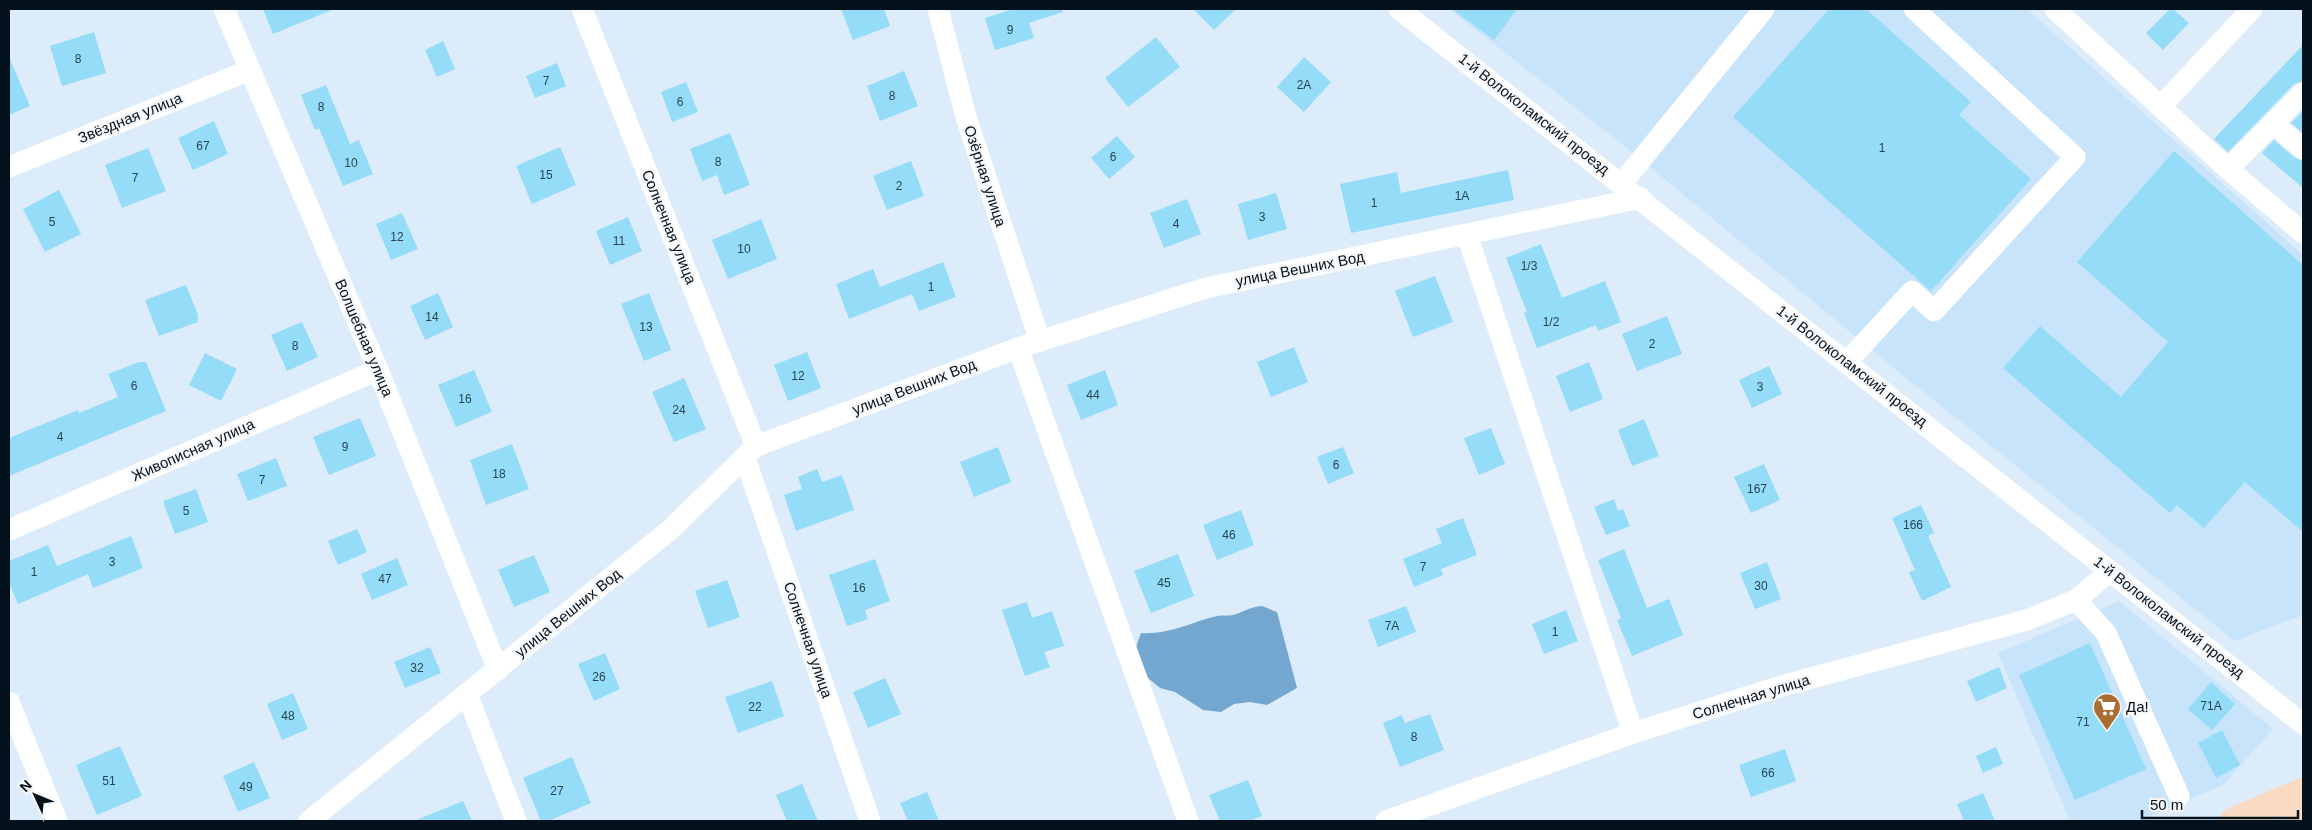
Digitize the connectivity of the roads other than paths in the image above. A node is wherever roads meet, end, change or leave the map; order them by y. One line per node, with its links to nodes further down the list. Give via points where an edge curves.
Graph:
1 (224, 9): 9 (street, Волшебная улица)
2 (582, 9): 24 (street, Солнечная улица)
3 (938, 9): 20 (street, Озёрная улица, via 966,117)
4 (1399, 9): 16 (street, 1-й Волоколамский проезд)
5 (1764, 9): 16 (street)
6 (1914, 9): 22 (street, via 2075,157 1934,311 1912,291)
7 (2055, 9): 11 (street)
8 (2252, 9): 11 (street)
9 (250, 70): 14 (street, Звёздная улица); 23 (street, Волшебная улица)
10 (2303, 93): 12 (street)
11 (2161, 106): 15 (street)
12 (2274, 124): 13 (street); 15 (street)
13 (2303, 149)
14 (9, 167)
15 (2228, 169): 18 (street)
16 (1622, 183): 17 (street, 1-й Волоколамский проезд)
17 (1641, 198): 19 (street, улица Вешних Вод); 22 (street, 1-й Волоколамский проезд)
18 (2303, 233)
19 (1467, 235): 20 (street, улица Вешних Вод, via 1206,288); 32 (street)
20 (1040, 341): 21 (street, улица Вешних Вод)
21 (1018, 348): 24 (street, улица Вешних Вод); 40 (street)
22 (1847, 362): 26 (street, 1-й Волоколамский проезд)
23 (378, 370): 25 (street, Живописная улица); 28 (street, Волшебная улица)
24 (751, 452): 28 (street, улица Вешних Вод, via 670,530); 39 (street, Солнечная улица)
25 (9, 530)
26 (2110, 571): 27 (street, Солнечная улица); 31 (street, 1-й Волоколамский проезд)
27 (2076, 600): 32 (street, Солнечная улица, via 2027,620 1785,685); 34 (street, via 2106,632)
28 (498, 670): 29 (street, улица Вешних Вод)
29 (467, 694): 37 (street, улица Вешних Вод); 38 (street)
30 (9, 702): 36 (street)
31 (2303, 724)
32 (1633, 733): 41 (street, Солнечная улица)
33 (2303, 792): 42 (main road)
34 (2179, 796)
35 (2303, 817): 43 (main road)
36 (56, 821)
37 (309, 821)
38 (516, 821)
39 (870, 821)
40 (1188, 821)
41 (1386, 821)
42 (2234, 821)
43 (2293, 821)

